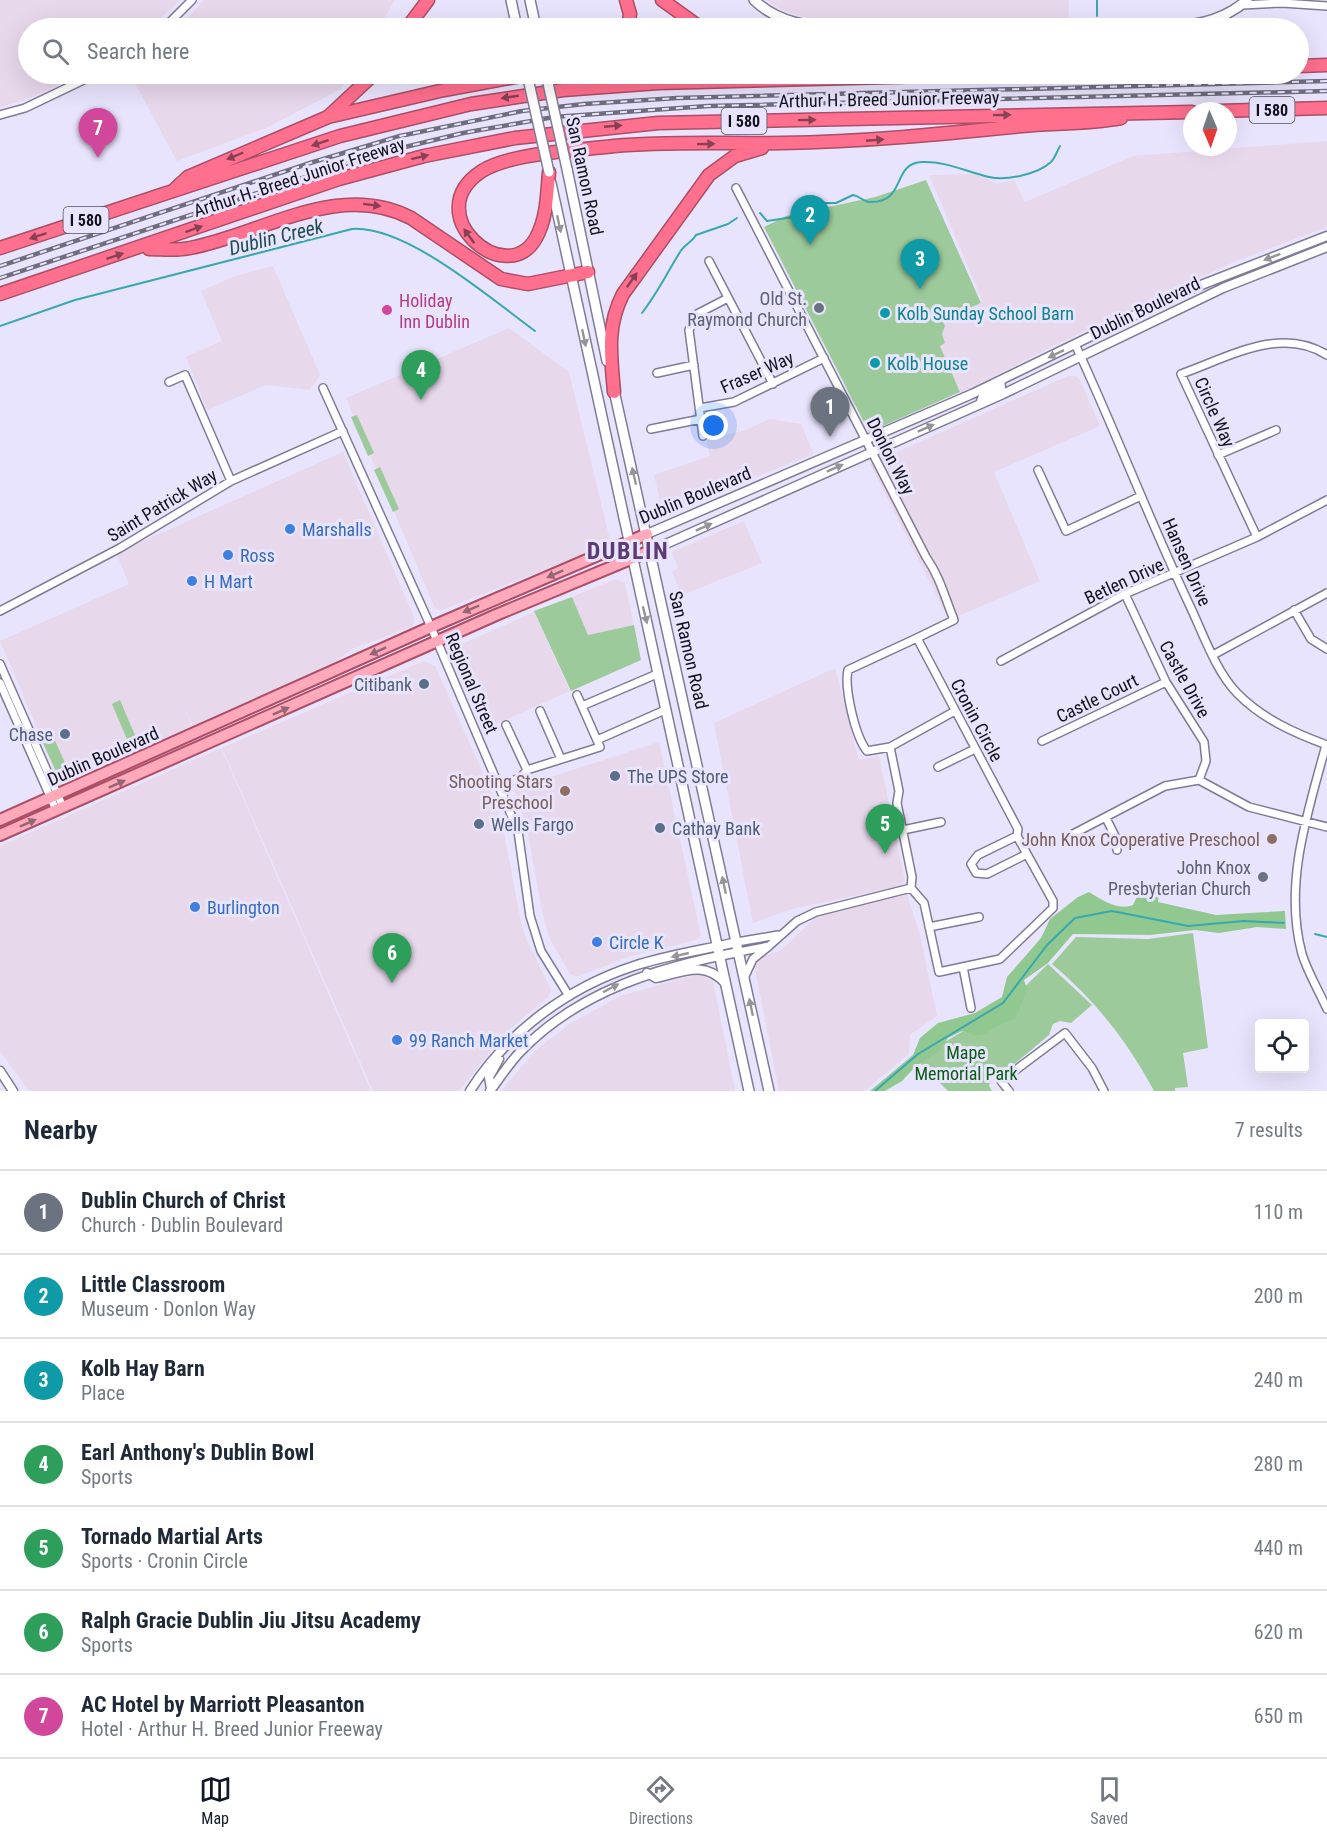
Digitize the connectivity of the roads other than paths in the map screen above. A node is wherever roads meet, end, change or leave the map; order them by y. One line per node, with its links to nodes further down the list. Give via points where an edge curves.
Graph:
1 (192, 0): 10 (street)
2 (428, 0): 11 (highway)
3 (511, 0): 12 (main road)
4 (530, 0): 13 (main road)
5 (626, 0): 14 (highway)
6 (662, 0): 15 (highway)
7 (754, 0): 16 (main road)
8 (1244, 2): 9 (street); 17 (main road)
9 (1327, 6)
10 (174, 18)
11 (414, 18)
12 (515, 18)
13 (534, 18)
14 (629, 18)
15 (687, 18)
16 (782, 18)
17 (1222, 18)
18 (1327, 65): 19 (highway)
19 (1309, 66)
20 (75, 84): 30 (street)
21 (363, 84): 31 (highway)
22 (476, 84): 31 (highway)
23 (531, 84): 33 (main road, San Ramon Road, bridge)
24 (548, 84): 41 (main road, San Ramon Road, bridge)
25 (647, 84): 35 (highway, Arthur H. Breed Junior Freeway / I 580, one-way to 35, via 516,96 384,124)
26 (1327, 108): 27 (highway, I 580)
27 (1237, 110)
28 (1183, 112): 29 (highway, Arthur H. Breed Junior Freeway / I 580)
29 (1149, 113): 32 (highway, one-way to 29, via 1094,122); 39 (highway, Arthur H. Breed Junior Freeway / I 580, one-way to 29, via 381,166 565,130 658,123)
30 (0, 115)
31 (328, 117): 35 (highway, one-way to 35, via 188,177)
32 (796, 143): 33 (highway, one-way to 32, via 543,222 527,248 515,253 491,253 471,240 461,220 461,199 471,180 491,166 618,146); 55 (highway, one-way to 32, via 610,339 613,315 627,288 694,195 709,175 735,156)
33 (549, 172): 42 (main road, San Ramon Road, one-way to 42)
34 (736, 188): 47 (street, Donlon Way)
35 (173, 191): 38 (highway, Arthur H. Breed Junior Freeway / I 580, one-way to 38)
36 (1327, 236): 45 (street, Dublin Boulevard, one-way to 45, via 1178,294)
37 (1327, 247): 48 (street, Dublin Boulevard, via 1223,288)
38 (0, 248)
39 (139, 249): 42 (highway, one-way to 42, via 188,249 317,209 367,203 411,218 501,279 528,284); 43 (highway, Arthur H. Breed Junior Freeway / I 580, one-way to 39)
40 (709, 261): 44 (street)
41 (588, 272): 42 (highway); 55 (main road, San Ramon Road)
42 (571, 276): 72 (main road, San Ramon Road, one-way to 72)
43 (0, 294)
44 (728, 298): 49 (street, via 692,320); 53 (street)
45 (1075, 344): 48 (street, Hansen Drive); 51 (street, Dublin Boulevard, one-way to 51)
46 (1327, 355): 65 (street, Circle Way, via 1304,344 1276,342 1181,374)
47 (824, 358): 53 (street, Fraser Way); 63 (street, Donlon Way)
48 (1081, 358): 56 (street, Dublin Boulevard); 68 (street, Hansen Drive)
49 (694, 365): 50 (street); 57 (street)
50 (657, 373)
51 (1000, 381): 56 (street, Dublin Boulevard, via 1001,387 983,396); 63 (street, Dublin Boulevard)
52 (169, 382): 67 (street, via 185,375)
53 (772, 384): 57 (street, Fraser Way, via 734,402)
54 (323, 388): 61 (street, Regional Street)
55 (614, 392): 70 (main road, San Ramon Road, one-way to 55)
56 (980, 404): 64 (street, Dublin Boulevard, one-way to 56)
57 (700, 408): 58 (street)
58 (701, 419): 59 (street); 62 (street)
59 (651, 429)
60 (1276, 430): 65 (street)
61 (344, 431): 67 (street, Saint Patrick Way); 80 (street, Regional Street)
62 (703, 436)
63 (866, 440): 64 (street, Donlon Way); 70 (street, Dublin Boulevard)
64 (872, 452): 73 (street, Dublin Boulevard, one-way to 64); 81 (street, Donlon Way, via 926,557 940,576 954,620)
65 (1218, 455): 71 (street, Circle Way)
66 (1038, 470): 68 (street, via 1066,531)
67 (231, 481): 79 (street, Saint Patrick Way, via 129,543)
68 (1141, 496): 75 (street, Hansen Drive)
69 (1327, 500): 71 (street, Betlen Drive)
70 (647, 534): 72 (main road, Dublin Boulevard); 73 (main road, San Ramon Road)
71 (1257, 537): 75 (street, Betlen Drive)
72 (628, 542): 74 (main road, San Ramon Road); 80 (main road, Dublin Boulevard, one-way to 80)
73 (650, 550): 74 (main road, Dublin Boulevard); 128 (main road, San Ramon Road, one-way to 73)
74 (632, 558): 82 (main road, Dublin Boulevard); 87 (main road, San Ramon Road, one-way to 87)
75 (1175, 574): 77 (street, Betlen Drive); 84 (street, Hansen Drive)
76 (1327, 593): 78 (street)
77 (1125, 594): 85 (street, Betlen Drive); 88 (street, Castle Drive)
78 (1294, 610): 83 (street, via 1311,639); 84 (street)
79 (0, 611)
80 (431, 627): 82 (street, Regional Street); 95 (main road, Dublin Boulevard, one-way to 95)
81 (917, 638): 94 (street, Cronin Circle); 103 (street, via 848,670 846,681 861,742 867,751)
82 (438, 642): 98 (main road, Dublin Boulevard, one-way to 82); 109 (street, Regional Street)
83 (1327, 649)
84 (1213, 655): 102 (street, Hansen Drive, via 1236,692 1262,715)
85 (1001, 661)
86 (0, 664): 110 (street)
87 (657, 674): 91 (street); 92 (main road, San Ramon Road)
88 (1166, 681): 100 (street, Castle Court); 108 (street, Castle Drive, via 1204,742 1206,761)
89 (0, 683): 110 (street)
90 (577, 694): 91 (street)
91 (582, 706): 99 (street)
92 (665, 710): 99 (street); 129 (main road, San Ramon Road)
93 (540, 711): 105 (street)
94 (955, 711): 103 (street); 104 (street, Cronin Circle)
95 (239, 714): 96 (main road, Dublin Boulevard); 98 (main road)
96 (219, 723): 101 (main road, via 221,730); 110 (main road, Dublin Boulevard)
97 (506, 725): 107 (street)
98 (228, 735): 101 (main road, Dublin Boulevard)
99 (597, 740): 105 (street, via 600,747)
100 (1042, 741)
101 (211, 742): 111 (main road, Dublin Boulevard, one-way to 101)
102 (1327, 745): 115 (street)
103 (890, 747): 117 (street, Cronin Circle)
104 (975, 749): 106 (street); 120 (street, Cronin Circle, via 1018,829)
105 (561, 759): 107 (street)
106 (938, 767)
107 (527, 770): 109 (street, via 520,778)
108 (1199, 780): 112 (street, via 1165,786); 115 (street, via 1249,807)
109 (499, 786): 135 (street, Regional Street, via 518,831 530,916 542,951)
110 (55, 796): 111 (street); 113 (main road, Dublin Boulevard)
111 (60, 809): 119 (main road, Dublin Boulevard, one-way to 111)
112 (1106, 818): 118 (street); 121 (street)
113 (0, 820)
114 (941, 822): 117 (street)
115 (1305, 822): 116 (street); 134 (street, via 1295,880 1296,928 1303,956)
116 (1327, 827)
117 (903, 830): 123 (street, Cronin Circle)
118 (1073, 834)
119 (0, 835)
120 (1017, 836): 122 (street, Cronin Circle); 122 (street, via 978,855 971,864 976,873 987,874)
121 (1117, 850)
122 (1027, 854): 130 (street, Cronin Circle, via 1053,908 1000,959)
123 (911, 888): 125 (street, Cronin Circle, via 924,903); 126 (street, via 816,912)
124 (979, 917): 125 (street)
125 (929, 927): 130 (street, Cronin Circle, via 939,972)
126 (778, 935): 127 (street); 128 (street)
127 (769, 946): 128 (street); 132 (street, via 753,959)
128 (738, 947): 129 (street); 132 (main road, San Ramon Road)
129 (718, 951): 131 (street); 133 (main road, San Ramon Road); 135 (street, one-way to 135, via 636,965)
130 (963, 967): 136 (street)
131 (647, 973): 133 (street, via 656,978 707,969); 140 (street, one-way to 131, via 519,1053 547,1028 614,987)
132 (744, 978): 144 (main road, San Ramon Road, one-way to 132)
133 (725, 983): 143 (main road, San Ramon Road)
134 (1324, 993): 137 (street)
135 (569, 996): 138 (street)
136 (971, 1008)
137 (1327, 1009)
138 (502, 1050): 140 (street, via 489,1077); 142 (street)
139 (0, 1071): 141 (street)
140 (491, 1090)
141 (14, 1091)
142 (470, 1091)
143 (749, 1091)
144 (769, 1091)
145 (1009, 1091): 146 (street, via 1001,1081 1065,1033)
146 (1104, 1091)

